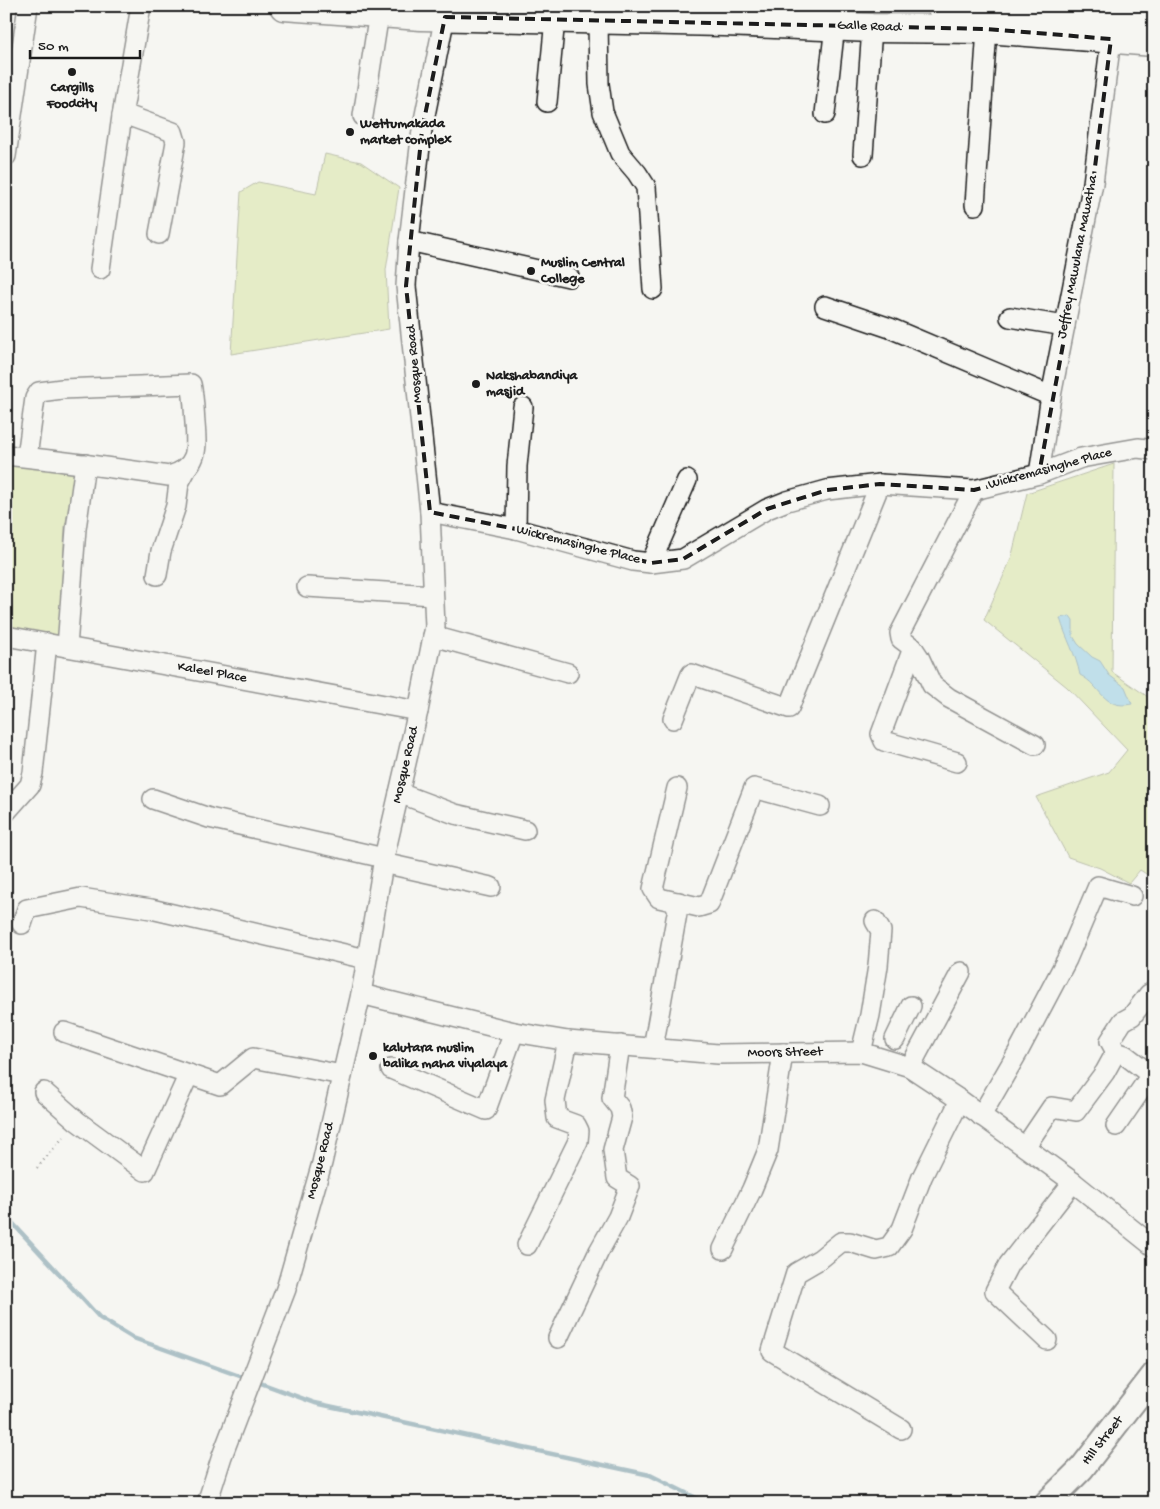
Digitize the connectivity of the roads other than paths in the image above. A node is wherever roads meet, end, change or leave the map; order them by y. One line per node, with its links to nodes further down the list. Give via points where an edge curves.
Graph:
1 (28, 6): 21 (street)
2 (141, 6): 18 (street)
3 (284, 6): 6 (highway, Galle Road)
4 (941, 6): 10 (highway, Galle Road)
5 (433, 11): 6 (highway, Galle Road); 9 (highway, Galle Road); 24 (street, Mosque Road)
6 (379, 13): 19 (street)
7 (724, 14): 11 (highway, Galle Road); 12 (highway, Galle Road)
8 (1154, 17): 10 (highway, Galle Road)
9 (555, 19): 11 (highway, Galle Road); 16 (street)
10 (988, 19): 13 (highway, Galle Road); 14 (highway, Galle Road); 22 (street)
11 (598, 20): 27 (street, via 603,112 620,153 646,187)
12 (836, 25): 13 (highway, Galle Road); 17 (street)
13 (872, 28): 20 (street)
14 (1111, 39): 15 (highway, Galle Road); 30 (street, Jeffrey Mawulana Mawatha, via 1093,183)
15 (1154, 42)
16 (547, 102)
17 (825, 114)
18 (122, 116): 23 (street, via 173,132 176,142); 25 (street)
19 (363, 116)
20 (863, 155)
21 (6, 156)
22 (975, 205)
23 (158, 234)
24 (409, 241): 26 (street); 42 (street, Mosque Road, via 406,286)
25 (100, 269)
26 (569, 277)
27 (653, 289)
28 (825, 306): 31 (street, via 890,328)
29 (1010, 317): 30 (street)
30 (1065, 326): 31 (street, Jeffrey Mawulana Mawatha)
31 (1051, 396): 38 (street, Jeffrey Mawulana Mawatha)
32 (523, 407): 43 (street, via 517,466)
33 (1154, 450): 38 (street, Wickremasinghe Place, via 1138,448 1081,458)
34 (6, 455): 35 (street)
35 (27, 457): 36 (street); 37 (street, via 34,398 39,392 183,383 190,384 193,394 197,446)
36 (85, 464): 37 (street, via 170,476); 51 (street, via 76,529)
37 (187, 468): 45 (street, via 180,483)
38 (1039, 474): 41 (street, Wickremasinghe Place)
39 (687, 480): 44 (street)
40 (880, 484): 41 (street, Wickremasinghe Place); 44 (street, Wickremasinghe Place, via 827,490 787,501 683,559); 55 (street, via 789,708 691,674)
41 (974, 490): 52 (street, via 900,633 901,639)
42 (430, 512): 43 (street, Wickremasinghe Place); 47 (street, Mosque Road)
43 (516, 529): 44 (street, Wickremasinghe Place)
44 (651, 563)
45 (157, 575)
46 (307, 587): 47 (street)
47 (433, 595): 49 (street, Mosque Road)
48 (6, 636): 50 (street, Kaleel Place)
49 (433, 636): 53 (street); 54 (street, Mosque Road)
50 (47, 643): 51 (street, Kaleel Place); 62 (street, via 33,773 30,785)
51 (67, 647): 54 (street, Kaleel Place)
52 (913, 648): 56 (street, via 932,686); 57 (street, via 881,734 884,741)
53 (568, 673)
54 (418, 711): 59 (street, Mosque Road)
55 (673, 719)
56 (1035, 745)
57 (957, 762)
58 (677, 788): 67 (street, via 653,889 659,898)
59 (399, 793): 63 (street, via 456,814); 64 (street, Mosque Road)
60 (153, 799): 64 (street, via 209,818)
61 (820, 806): 67 (street, via 754,788 709,904 699,907)
62 (6, 812)
63 (525, 830)
64 (383, 860): 65 (street); 70 (street, Mosque Road)
65 (491, 887)
66 (1132, 896): 91 (street, via 1098,886 1067,959)
67 (679, 902): 80 (street)
68 (875, 921): 81 (street, via 881,931 878,966)
69 (22, 924): 70 (street, via 27,909 81,898 151,909)
70 (366, 960): 73 (street, Mosque Road)
71 (961, 972): 84 (street)
72 (1154, 992): 82 (street, via 1148,994 1132,1016 1122,1020 1110,1041)
73 (360, 994): 76 (street, Moors Street); 88 (street, Mosque Road)
74 (911, 1006): 77 (street)
75 (64, 1032): 87 (street)
76 (514, 1032): 78 (street, Moors Street); 85 (street, via 486,1110)
77 (895, 1039)
78 (568, 1041): 79 (street, Moors Street); 95 (street, via 556,1109 557,1118 576,1125 578,1141)
79 (620, 1045): 80 (street, Moors Street); 98 (street, via 612,1098 620,1108 622,1118 612,1150 617,1178 630,1186)
80 (653, 1048): 83 (street, Moors Street, via 718,1054)
81 (861, 1052): 83 (street, Moors Street); 84 (street, Moors Street)
82 (1116, 1052): 86 (street); 93 (street, via 1076,1111 1052,1107)
83 (782, 1053): 97 (street, via 768,1150)
84 (910, 1067): 90 (street, Moors Street)
85 (391, 1069)
86 (1152, 1073): 92 (street)
87 (189, 1074): 88 (street, via 220,1085 253,1058); 89 (street, via 145,1171 77,1122)
88 (342, 1075): 102 (street, Mosque Road, via 322,1163 286,1290)
89 (44, 1092)
90 (960, 1100): 91 (street, Moors Street); 101 (street, via 922,1177 902,1229 889,1246 876,1250 841,1242 796,1273 772,1351)
91 (981, 1116): 93 (street, Moors Street)
92 (1116, 1126)
93 (1025, 1147): 94 (street, Moors Street)
94 (1073, 1182): 96 (street, Moors Street); 99 (street, via 1009,1264 995,1291)
95 (527, 1245)
96 (1154, 1247)
97 (723, 1249)
98 (558, 1338)
99 (1047, 1340)
100 (1150, 1387): 103 (main road, Hill Street, via 1082,1468)
101 (901, 1429)
102 (207, 1503)
103 (1047, 1503)

